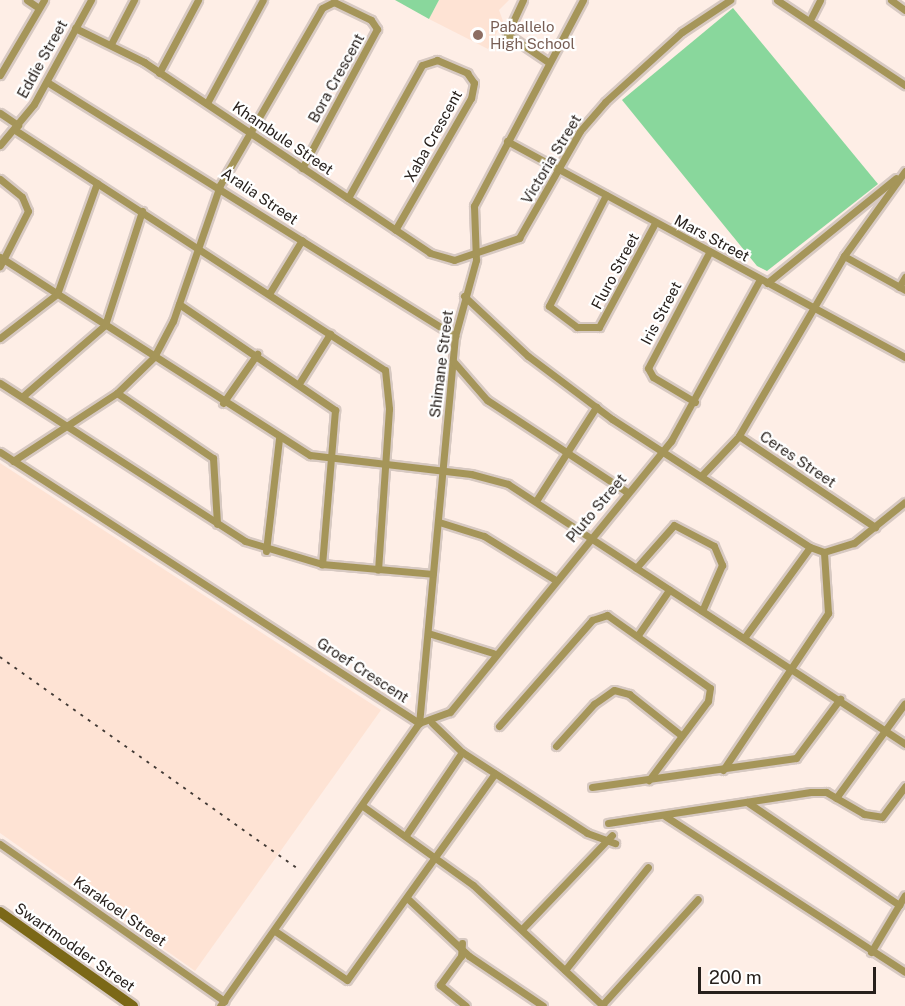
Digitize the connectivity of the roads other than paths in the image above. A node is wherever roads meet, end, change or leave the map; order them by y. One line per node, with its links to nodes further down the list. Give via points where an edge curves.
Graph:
1 (27, 0): 13 (street)
2 (44, 0): 13 (street)
3 (91, 0): 16 (street, Eddie Street)
4 (134, 0): 17 (street)
5 (198, 0): 19 (street)
6 (263, 0): 23 (street)
7 (523, 0): 18 (street, via 508,37)
8 (583, 0): 18 (street, Shimane Street)
9 (729, 0): 30 (street, Victoria Street, via 682,32 604,102)
10 (777, 0): 15 (street)
11 (820, 0): 15 (street)
12 (891, 0): 14 (street)
13 (39, 8): 20 (street)
14 (905, 10)
15 (811, 18): 22 (street)
16 (75, 28): 17 (street, Khambule Street); 21 (street, Eddie Street)
17 (111, 44): 19 (street, Khambule Street)
18 (548, 62): 27 (street, Shimane Street)
19 (159, 73): 23 (street, Khambule Street)
20 (0, 75)
21 (47, 81): 25 (street, Eddie Street); 34 (street, Aralia Street)
22 (905, 85)
23 (207, 104): 26 (street, Khambule Street)
24 (0, 113): 25 (street)
25 (17, 127): 28 (street, Eddie Street); 33 (street)
26 (252, 134): 29 (street, Khambule Street); 29 (street, Bora Crescent, via 326,3 334,2 371,20 376,32); 34 (street)
27 (507, 141): 30 (street, Mars Street); 43 (street, Shimane Street, via 475,201)
28 (0, 145)
29 (302, 168): 36 (street, Khambule Street)
30 (557, 169): 35 (street, Mars Street); 43 (street, Victoria Street, via 519,238)
31 (903, 173): 44 (street, Ceres Street); 49 (street, via 876,190)
32 (0, 179): 46 (street, via 22,197 28,211)
33 (97, 183): 37 (street); 51 (street)
34 (220, 185): 40 (street, Aralia Street); 41 (street)
35 (606, 195): 38 (street, Mars Street); 38 (street, Fluro Street, via 549,306 577,327 599,327)
36 (348, 198): 39 (street, Khambule Street); 39 (street, Xaba Crescent, via 422,65 437,60 467,73 474,83 471,98)
37 (142, 211): 41 (street); 56 (street)
38 (655, 223): 42 (street, Mars Street)
39 (395, 230): 45 (street, Khambule Street, via 436,257)
40 (302, 240): 52 (street); 58 (street, Aralia Street)
41 (198, 247): 52 (street); 54 (street)
42 (710, 251): 49 (street, Mars Street); 68 (street, Iris Street, via 648,368 653,377)
43 (477, 255): 45 (street, Khambule Street); 47 (street, Shimane Street)
44 (844, 256): 50 (street); 55 (street, Ceres Street)
45 (461, 259): 47 (street)
46 (2, 262): 51 (street)
47 (471, 275): 53 (street, Shimane Street)
48 (905, 277): 50 (street)
49 (764, 281): 55 (street, Mars Street); 68 (street, Pluto Street)
50 (902, 289)
51 (57, 294): 56 (street); 59 (street)
52 (268, 294): 57 (street)
53 (464, 296): 58 (street, Shimane Street); 70 (street, via 528,356)
54 (179, 304): 60 (street); 61 (street)
55 (810, 307): 62 (street, Mars Street); 72 (street, Ceres Street, via 768,393)
56 (105, 325): 61 (street); 67 (street)
57 (330, 333): 65 (street); 79 (street, via 388,374)
58 (455, 336): 63 (street, Shimane Street)
59 (0, 338)
60 (257, 354): 65 (street); 69 (street)
61 (154, 357): 66 (street); 69 (street)
62 (905, 357)
63 (453, 361): 76 (street, via 487,400); 80 (street, Shimane Street)
64 (0, 382): 67 (street)
65 (300, 382): 78 (street, via 335,411)
66 (117, 393): 71 (street); 86 (street, via 213,458)
67 (23, 396): 71 (street)
68 (695, 402): 74 (street, Pluto Street)
69 (223, 403): 73 (street)
70 (596, 406): 74 (street); 76 (street)
71 (68, 427): 77 (street); 86 (street)
72 (740, 436): 81 (street); 87 (street, Ceres Street)
73 (279, 439): 78 (street); 90 (street)
74 (663, 451): 81 (street); 82 (street, Pluto Street)
75 (0, 452): 77 (street, Groef Crescent)
76 (570, 453): 82 (street); 83 (street)
77 (13, 461): 106 (street, Groef Crescent)
78 (331, 461): 79 (street); 92 (street)
79 (385, 465): 80 (street); 94 (street)
80 (443, 471): 83 (street, via 498,479); 85 (street, Shimane Street)
81 (702, 475): 89 (street)
82 (627, 492): 88 (street, Pluto Street)
83 (536, 501): 88 (street)
84 (905, 502): 87 (street)
85 (438, 522): 95 (street, Shimane Street); 96 (street, via 484,536)
86 (217, 524): 90 (street)
87 (875, 527): 91 (street, via 854,543)
88 (588, 536): 93 (street); 96 (street, Pluto Street)
89 (810, 547): 91 (street); 101 (street)
90 (266, 551): 92 (street)
91 (824, 552): 103 (street, via 830,608)
92 (322, 564): 94 (street)
93 (636, 568): 97 (street); 98 (street, via 674,525 714,546 723,565)
94 (378, 570): 95 (street)
95 (433, 574): 99 (street, Shimane Street)
96 (554, 579): 102 (street, Pluto Street)
97 (669, 590): 98 (street); 100 (street)
98 (702, 611): 101 (street)
99 (428, 633): 102 (street); 106 (street, Shimane Street)
100 (638, 635): 108 (street, via 607,615 596,616); 110 (street, via 710,688 708,701)
101 (744, 638): 103 (street)
102 (493, 653): 107 (street, Pluto Street, via 450,712)
103 (794, 671): 104 (street); 114 (street)
104 (840, 699): 109 (street); 114 (street, via 796,758)
105 (905, 703): 109 (street)
106 (419, 723): 107 (street); 121 (street)
107 (432, 723): 113 (street)
108 (499, 726)
109 (888, 730): 111 (street); 119 (street)
110 (681, 735): 112 (street, via 629,694 615,690 594,704); 116 (street)
111 (905, 744)
112 (556, 747)
113 (462, 752): 115 (street); 124 (street)
114 (723, 770): 116 (street)
115 (495, 773): 125 (street, via 587,833); 127 (street)
116 (649, 780): 118 (street)
117 (905, 786): 119 (street, via 882,817 864,814)
118 (592, 787)
119 (836, 798): 120 (street, via 811,792)
120 (747, 802): 122 (street); 133 (street)
121 (364, 807): 124 (street); 136 (street)
122 (665, 816): 123 (street); 138 (street)
123 (610, 829): 129 (street, via 667,814); 135 (street)
124 (406, 835): 127 (street)
125 (615, 843)
126 (0, 844): 141 (street, Karakoel Street)
127 (437, 857): 131 (street); 135 (street)
128 (648, 867): 139 (street)
129 (753, 878)
130 (905, 894): 133 (street)
131 (407, 898): 136 (street, via 347,980); 137 (street)
132 (698, 899): 145 (street)
133 (899, 905): 138 (street)
134 (0, 912): 142 (main road, Swartmodder Street)
135 (522, 929): 139 (street)
136 (275, 932): 141 (street)
137 (462, 944): 143 (street, via 461,956 440,985); 144 (street, via 469,956)
138 (871, 952): 140 (street)
139 (565, 970): 145 (street)
140 (905, 972)
141 (222, 1004)
142 (133, 1006)
143 (466, 1006)
144 (543, 1006)
145 (602, 1006)

